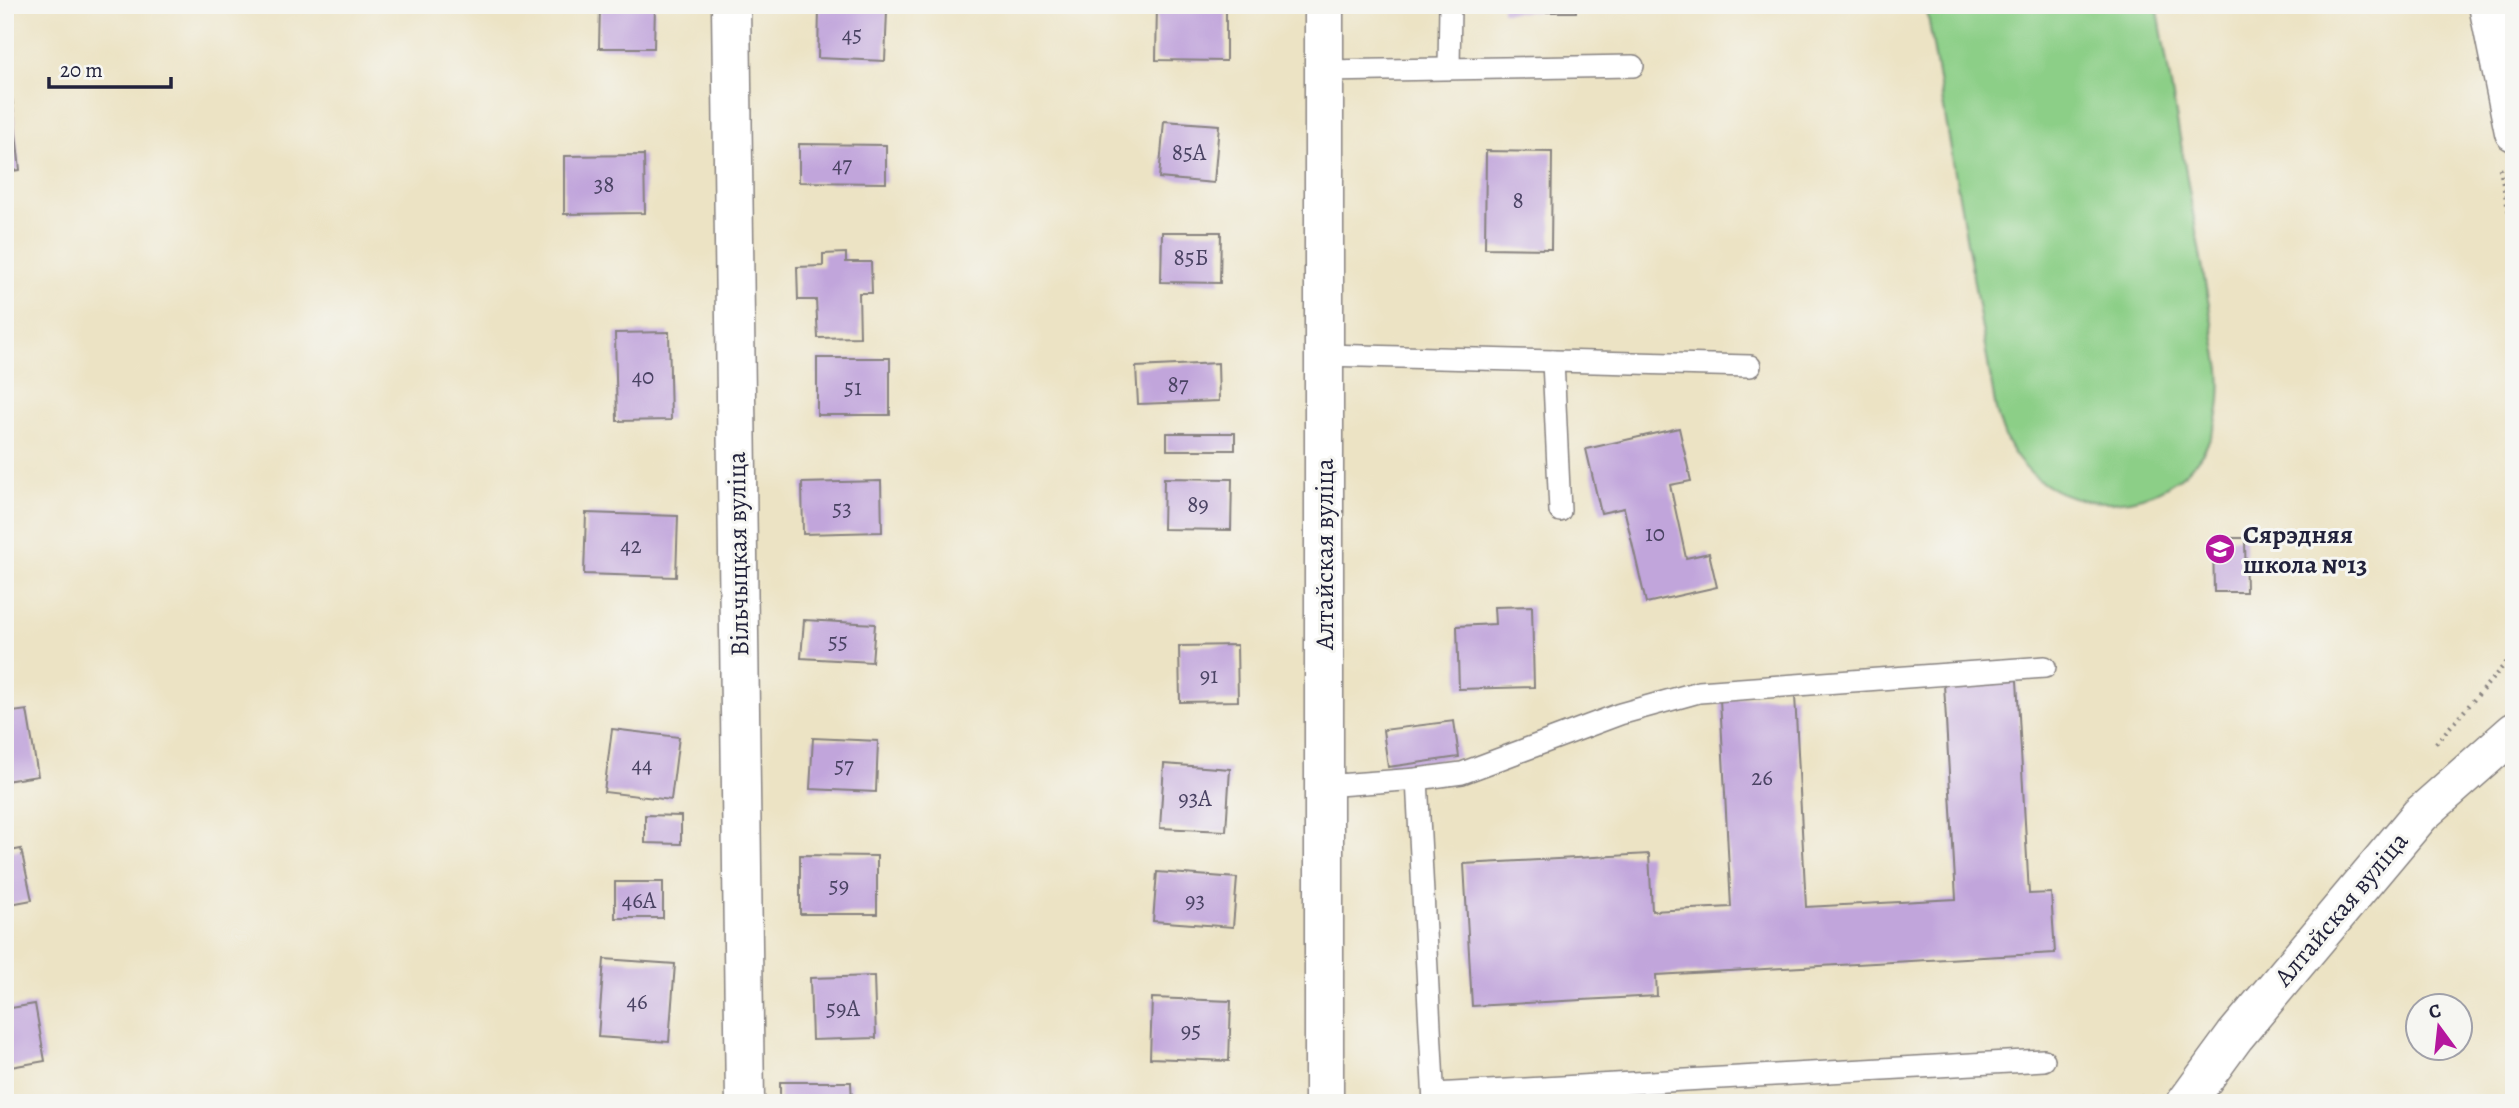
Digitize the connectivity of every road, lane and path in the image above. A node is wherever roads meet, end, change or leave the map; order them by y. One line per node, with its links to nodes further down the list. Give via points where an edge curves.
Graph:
1 (731, 5): 19 (main road, Вільчыцкая вуліца)
2 (1324, 5): 7 (main road, Алтайская вуліца)
3 (1450, 5): 6 (lane)
4 (2488, 5): 8 (main road)
5 (1633, 66): 6 (lane)
6 (1450, 68): 7 (lane)
7 (1324, 71): 9 (main road, Алтайская вуліца)
8 (2514, 132)
9 (1324, 355): 10 (lane); 16 (main road, Алтайская вуліца)
10 (1553, 361): 11 (lane); 12 (lane)
11 (1750, 366)
12 (1560, 511)
13 (2045, 667): 15 (lane, via 1699,692 1620,714 1462,773)
14 (2514, 732): 21 (main road, Алтайская вуліца, via 2420,815 2235,1036)
15 (1417, 779): 16 (lane); 18 (lane)
16 (1324, 786): 20 (main road, Алтайская вуліца)
17 (2044, 1060): 18 (lane)
18 (1434, 1098)
19 (745, 1103)
20 (1324, 1103)
21 (2186, 1103)

